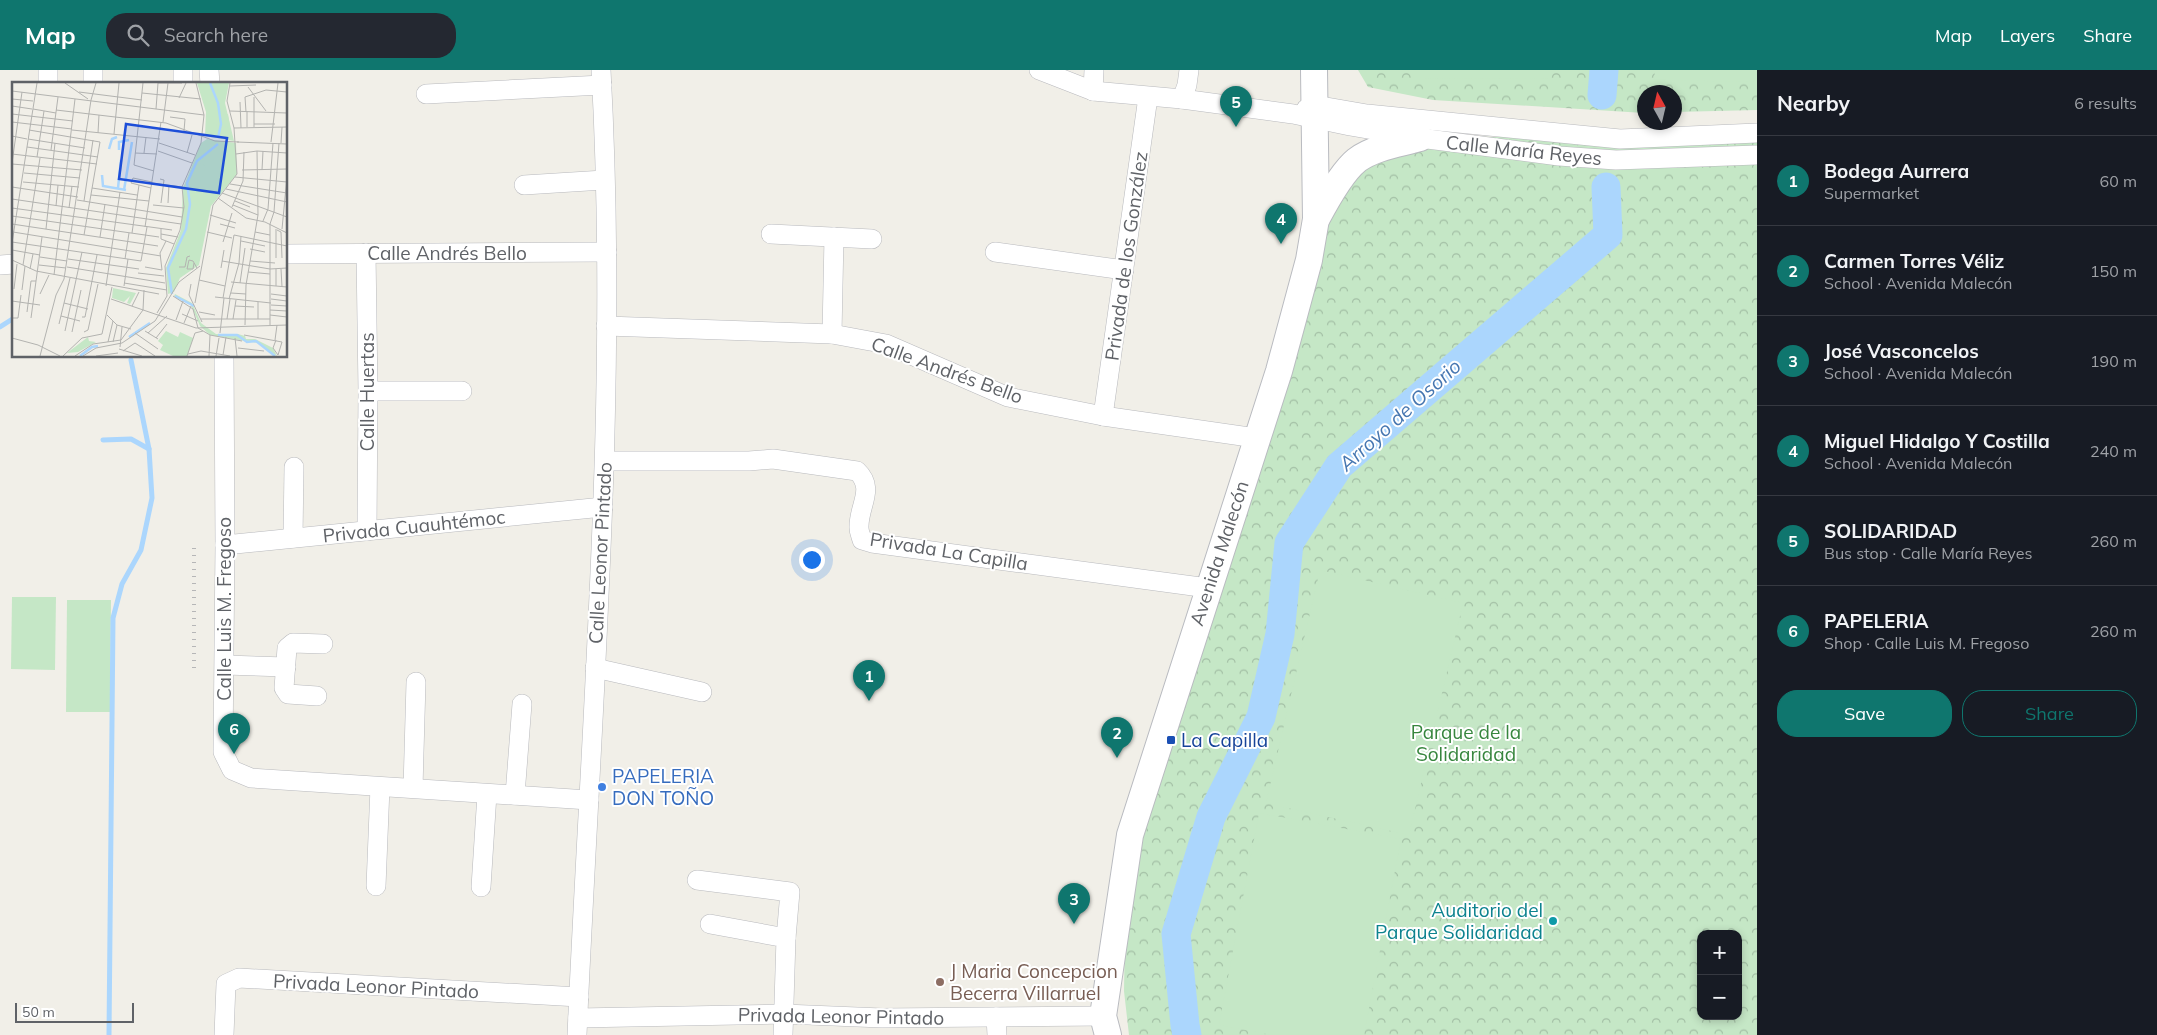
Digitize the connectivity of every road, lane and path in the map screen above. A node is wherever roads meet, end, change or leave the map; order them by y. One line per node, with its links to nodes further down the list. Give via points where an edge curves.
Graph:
1 (1038, 70): 6 (street, Calle María Reyes)
2 (1094, 70): 6 (street)
3 (1189, 70): 9 (street)
4 (1314, 70): 10 (street, Avenida Malecón)
5 (602, 77): 7 (street); 14 (street, Calle Leonor Pintado)
6 (1093, 91): 8 (street, Calle María Reyes)
7 (426, 94)
8 (1148, 97): 9 (street, Calle María Reyes); 24 (street, Privada de los González)
9 (1182, 99): 10 (street, Calle María Reyes)
10 (1308, 112): 11 (street, Calle María Reyes, via 1367,114 1620,139); 12 (street, Calle María Reyes, via 1350,126); 16 (street, Avenida Malecón)
11 (1757, 133)
12 (1420, 138): 13 (street, Calle María Reyes, via 1616,160); 16 (street, via 1380,149 1356,161)
13 (1757, 155)
14 (604, 180): 15 (street); 20 (street, Calle Leonor Pintado)
15 (524, 185)
16 (1316, 218): 31 (street, Avenida Malecón, via 1310,260)
17 (771, 234): 18 (street)
18 (834, 237): 19 (street); 26 (street)
19 (872, 239)
20 (607, 252): 22 (street, Calle Andrés Bello); 25 (street, Calle Leonor Pintado)
21 (995, 252): 24 (street)
22 (366, 253): 23 (street, Calle Andrés Bello); 28 (street, Calle Huertas)
23 (288, 254)
24 (1124, 270): 30 (street, Privada de los González)
25 (606, 326): 26 (street, Calle Andrés Bello); 32 (street, Calle Leonor Pintado)
26 (832, 334): 30 (street, Calle Andrés Bello, via 886,344 1008,396)
27 (224, 358): 37 (street, Calle Luis M. Fregoso)
28 (368, 391): 29 (street); 35 (street, Calle Huertas)
29 (462, 391)
30 (1104, 416): 31 (street, Calle Andrés Bello)
31 (1256, 438): 38 (street, Avenida Malecón)
32 (605, 460): 34 (street, Calle Leonor Pintado); 38 (street, Privada La Capilla, via 773,459 856,471 864,478 866,486 859,528 862,540)
33 (294, 467): 36 (street)
34 (604, 507): 35 (street, Privada Cuauhtémoc); 42 (street, Calle Leonor Pintado)
35 (366, 531): 36 (street, Privada Cuauhtémoc)
36 (293, 538): 37 (street, Privada Cuauhtémoc)
37 (225, 545): 40 (street, Calle Luis M. Fregoso)
38 (1208, 588): 59 (street, Avenida Malecón, via 1130,835)
39 (323, 644): 41 (street, via 293,643 288,648)
40 (225, 665): 41 (street); 47 (street, Calle Luis M. Fregoso, via 223,752 232,770 251,778)
41 (286, 667): 45 (street, via 284,688 288,694)
42 (595, 668): 44 (street); 51 (street, Calle Leonor Pintado)
43 (416, 682): 48 (street)
44 (702, 692)
45 (317, 696)
46 (522, 704): 50 (street)
47 (380, 786): 48 (street, Calle Luis M. Fregoso); 53 (street)
48 (413, 788): 49 (street, Calle Luis M. Fregoso)
49 (487, 794): 50 (street, Calle Luis M. Fregoso); 54 (street)
50 (515, 795): 51 (street, Calle Luis M. Fregoso)
51 (589, 800): 57 (street, Calle Leonor Pintado)
52 (697, 880): 56 (street, via 790,892)
53 (376, 886)
54 (481, 887)
55 (710, 924): 56 (street)
56 (786, 938): 58 (street)
57 (579, 997): 62 (street, Calle Leonor Pintado); 63 (street, Privada Leonor Pintado, via 238,978 226,984)
58 (784, 1014): 60 (street, Privada Leonor Pintado); 62 (street, Privada Leonor Pintado); 64 (street)
59 (1106, 1025): 61 (street, Privada Leonor Pintado)
60 (883, 1026): 61 (street, Privada Leonor Pintado)
61 (997, 1026)
62 (578, 1027)
63 (224, 1035)
64 (783, 1035)

